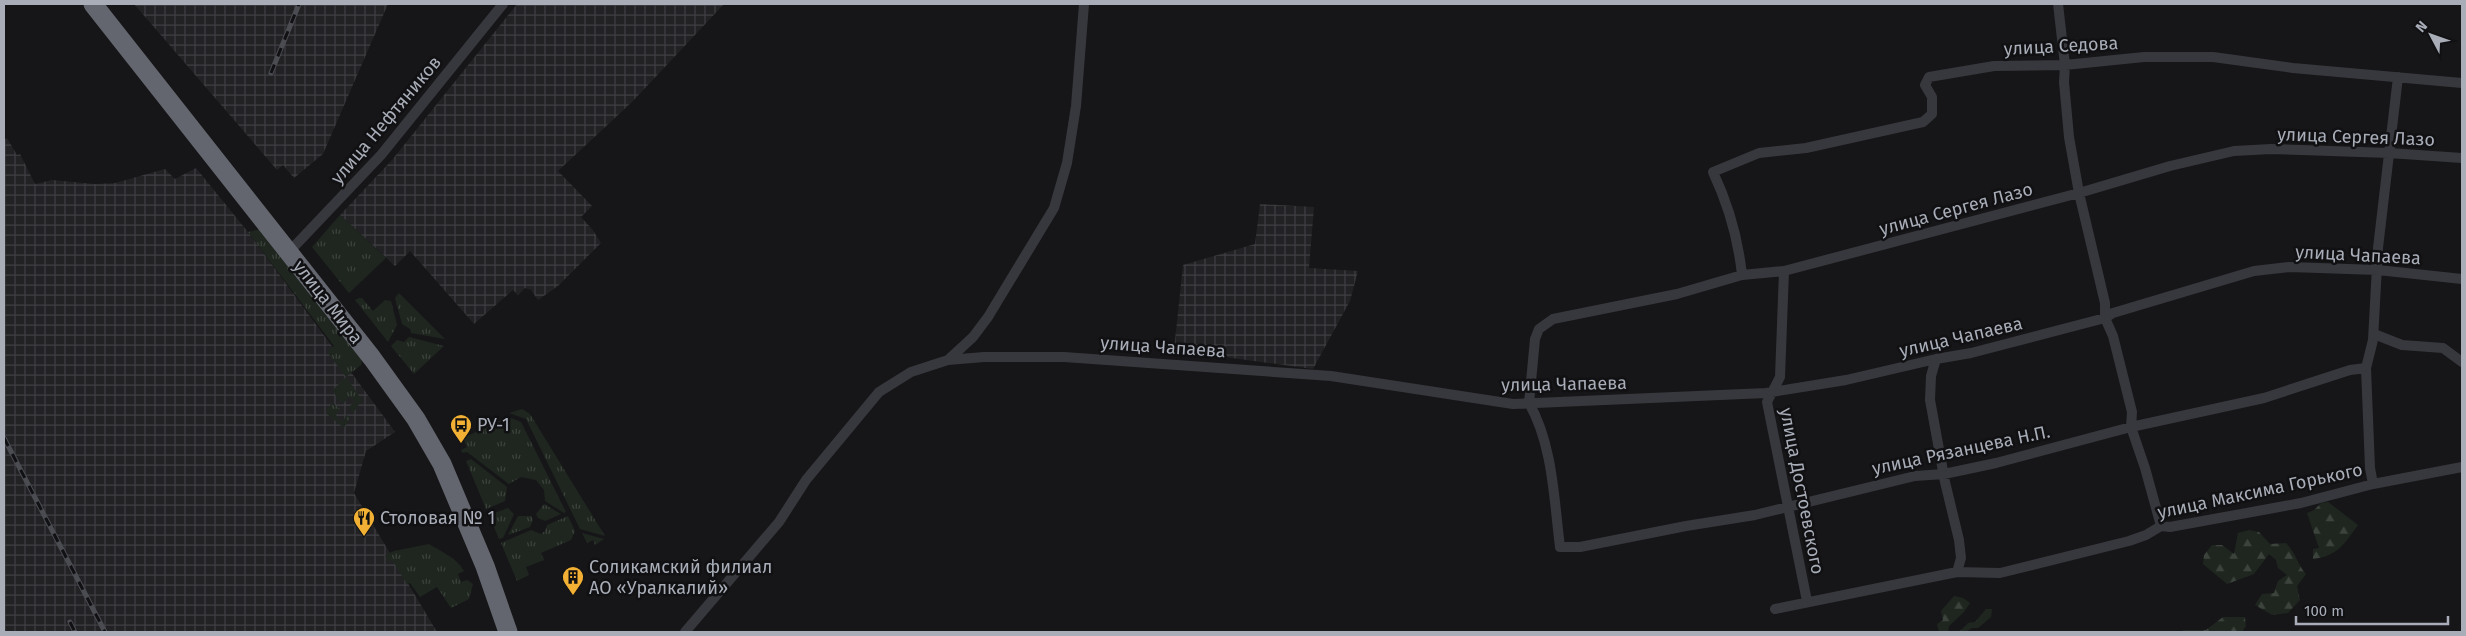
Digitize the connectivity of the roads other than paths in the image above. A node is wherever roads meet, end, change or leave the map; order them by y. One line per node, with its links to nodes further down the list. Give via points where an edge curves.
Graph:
1 (93, 4): 11 (highway, улица Мира)
2 (503, 4): 11 (street, улица Нефтяников, via 380,155)
3 (1084, 4): 19 (street, via 1076,106 1067,163 1054,208 988,317 974,337)
4 (2058, 4): 5 (street)
5 (2065, 65): 6 (street, улица Седова, via 2144,58 2213,57); 10 (street, via 2069,137); 14 (street, улица Седова, via 1994,66 1929,77 1925,85 1932,97 1932,114 1924,122 1806,148 1759,153 1713,172 1728,205)
6 (2398, 77): 7 (street, улица Седова); 8 (street)
7 (2462, 83)
8 (2389, 153): 9 (street, улица Сергея Лазо); 10 (street, улица Сергея Лазо, via 2234,151); 12 (street)
9 (2462, 158)
10 (2079, 193): 13 (street, улица Сергея Лазо); 16 (street, via 2105,303)
11 (289, 252): 33 (highway, улица Мира, via 427,436 485,566)
12 (2378, 270): 15 (street, улица Чапаева); 16 (street, улица Чапаева, via 2289,267 2254,271 2113,312); 17 (street)
13 (1784, 271): 14 (street, улица Сергея Лазо); 22 (street, улица Достоевского, via 1780,377)
14 (1742, 275): 23 (street, улица Сергея Лазо, via 1677,294 1546,322 1535,339)
15 (2462, 279)
16 (2105, 318): 18 (street, улица Чапаева); 24 (street, via 2113,336 2132,412)
17 (2374, 334): 20 (street, via 2402,345 2443,348); 21 (street)
18 (1936, 359): 22 (street, улица Чапаева, via 1846,380); 26 (street, via 1930,376 1929,394)
19 (948, 360): 23 (street, улица Чапаева, via 1020,357 1154,362 1331,376 1512,404); 34 (street, улица Чапаева, via 911,372 879,392 806,480 779,522)
20 (2462, 362)
21 (2366, 368): 24 (street, улица Рязанцева Н.П., via 2350,370 2264,398); 27 (street)
22 (1773, 391): 23 (street, улица Чапаева); 28 (street, улица Достоевского, via 1767,402)
23 (1529, 403): 28 (street, улица Рязанцева Н.П., via 1536,415 1549,460 1560,547 1623,540)
24 (2131, 427): 26 (street, улица Рязанцева Н.П.); 29 (street)
25 (2462, 467): 27 (street, улица Максима Горького)
26 (1944, 474): 28 (street, улица Рязанцева Н.П., via 1915,476); 30 (street, via 1959,540 1961,558)
27 (2373, 484): 29 (street, улица Максима Горького, via 2292,504)
28 (1788, 506): 31 (street, улица Достоевского)
29 (2161, 526): 30 (street, улица Максима Горького, via 2146,535 2000,573)
30 (1957, 572): 31 (street, улица Максима Горького)
31 (1807, 601): 32 (street, улица Максима Горького)
32 (1774, 609)
33 (508, 632)
34 (685, 632)

